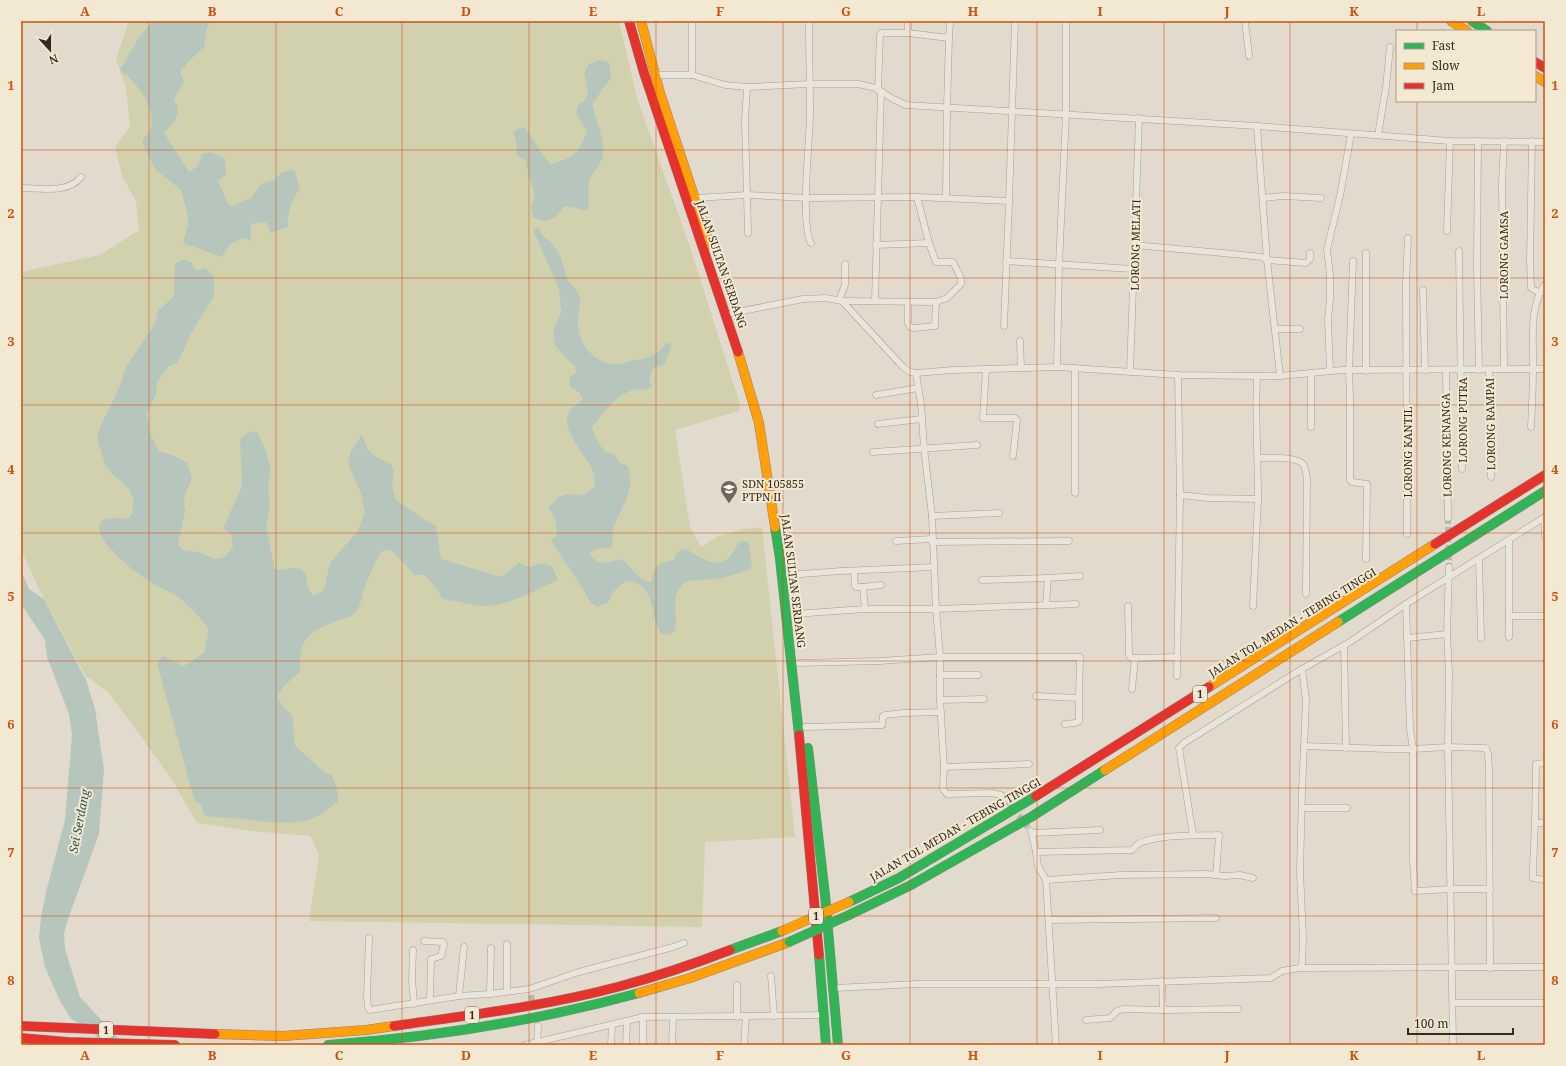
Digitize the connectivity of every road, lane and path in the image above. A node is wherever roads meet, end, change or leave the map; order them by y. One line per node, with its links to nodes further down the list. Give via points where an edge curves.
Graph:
1 (629, 21): 23 (highway, JALAN SULTAN SERDANG)
2 (641, 21): 20 (highway, JALAN SULTAN SERDANG)
3 (692, 21): 21 (street)
4 (809, 21): 25 (street)
5 (908, 21): 14 (street)
6 (950, 21): 15 (street)
7 (1015, 21): 29 (street)
8 (1066, 21): 30 (street)
9 (1245, 21): 17 (street)
10 (1451, 21): 12 (highway)
11 (1472, 21): 13 (highway)
12 (1465, 30)
13 (1486, 30)
14 (908, 33): 15 (street); 27 (street, via 880,35)
15 (949, 38): 28 (street)
16 (1390, 47): 34 (street)
17 (1249, 56)
18 (1536, 63): 19 (highway)
19 (1545, 68)
20 (655, 75): 21 (street); 23 (highway); 45 (highway, JALAN SULTAN SERDANG)
21 (692, 76): 26 (street, via 725,85)
22 (1536, 77): 24 (highway)
23 (646, 78): 185 (highway, JALAN SULTAN SERDANG, via 734,339 759,423 786,605)
24 (1545, 82)
25 (810, 84): 26 (street); 27 (street, via 858,84); 46 (street)
26 (748, 87): 42 (street, via 744,121)
27 (879, 91): 28 (street, via 906,105); 43 (street)
28 (947, 107): 29 (street); 47 (street)
29 (1012, 112): 30 (street); 50 (street)
30 (1066, 115): 31 (street); 65 (street)
31 (1139, 118): 32 (street); 57 (street, LORONG MELATI)
32 (1257, 126): 33 (street); 48 (street)
33 (1351, 134): 34 (street); 92 (street, via 1327,249 1330,278)
34 (1378, 135): 38 (street)
35 (1478, 141): 36 (street); 38 (street); 90 (street)
36 (1504, 141): 37 (street); 83 (street, LORONG GAMSA)
37 (1532, 141): 39 (street); 69 (street, via 1531,288)
38 (1450, 142): 51 (street)
39 (1545, 142)
40 (81, 176): 41 (street, via 78,181 66,188)
41 (21, 188)
42 (747, 195): 45 (street); 46 (street); 52 (street)
43 (877, 197): 44 (street); 46 (street); 56 (street)
44 (917, 197): 47 (street); 55 (street)
45 (695, 198): 74 (highway, JALAN SULTAN SERDANG)
46 (807, 198): 54 (street, via 808,234)
47 (946, 198): 50 (street)
48 (1263, 198): 49 (street); 61 (street)
49 (1321, 198)
50 (1009, 201): 62 (street)
51 (1448, 231)
52 (748, 233)
53 (1408, 238): 87 (street, LORONG KANTIL)
54 (811, 243)
55 (929, 243): 56 (street); 72 (street, via 936,262 953,262 962,280 953,293)
56 (876, 245): 71 (street)
57 (1134, 245): 61 (street, via 1262,257); 66 (street, LORONG MELATI)
58 (1459, 251): 89 (street, LORONG PUTRA)
59 (1366, 253): 93 (street)
60 (1310, 254): 61 (street, via 1310,259 1306,263)
61 (1267, 260): 76 (street)
62 (1006, 261): 65 (street); 75 (street)
63 (1353, 262): 86 (street)
64 (845, 264): 70 (street, via 845,285)
65 (1059, 264): 66 (street); 80 (street)
66 (1133, 269): 95 (street, LORONG MELATI)
67 (1545, 284): 69 (street)
68 (1423, 290): 88 (street)
69 (1540, 292): 84 (street, via 1533,312)
70 (840, 301): 71 (street); 74 (street, via 826,298 803,299); 96 (street, via 902,366)
71 (875, 301): 73 (street)
72 (936, 302): 73 (street); 73 (street, via 935,326 914,328 908,323)
73 (908, 303)
74 (732, 313): 134 (highway, JALAN SULTAN SERDANG, via 757,389 765,424)
75 (1004, 326)
76 (1276, 329): 77 (street); 100 (street)
77 (1300, 329)
78 (1020, 341): 79 (street)
79 (1021, 367): 80 (street); 82 (street)
80 (1057, 367): 81 (street)
81 (1075, 368): 95 (street); 116 (street)
82 (986, 369): 96 (street); 110 (street, via 983,418 1017,420)
83 (1504, 369): 84 (street); 91 (street)
84 (1534, 369): 85 (street); 106 (street)
85 (1545, 369)
86 (1349, 370): 92 (street); 93 (street); 129 (street, via 1350,480 1367,484)
87 (1407, 370): 88 (street); 93 (street); 123 (street, LORONG KANTIL)
88 (1425, 370): 94 (street)
89 (1462, 370): 90 (street); 94 (street); 112 (street, LORONG PUTRA)
90 (1479, 370): 91 (street)
91 (1489, 370): 114 (street, LORONG RAMPAI)
92 (1330, 371): 97 (street)
93 (1366, 371)
94 (1446, 371): 121 (street, LORONG KENANGA)
95 (1130, 372): 98 (street)
96 (916, 373): 101 (street)
97 (1311, 373): 100 (street); 105 (street)
98 (1178, 375): 99 (street); 117 (street)
99 (1257, 376): 100 (street); 111 (street)
100 (1280, 376)
101 (918, 388): 102 (street); 103 (street)
102 (876, 395)
103 (921, 419): 104 (street); 108 (street)
104 (878, 424)
105 (1311, 427)
106 (1531, 427)
107 (977, 444): 108 (street)
108 (924, 448): 109 (street); 120 (street)
109 (873, 452)
110 (1013, 456)
111 (1258, 458): 118 (street); 141 (street, via 1294,460 1302,463 1305,468)
112 (1462, 469)
113 (1545, 476): 233 (highway, JALAN TOL MEDAN - TEBING TINGGI / 1, bridge, via 1002,818 899,878 782,931 693,964 620,986 553,1001 366,1030 283,1036)
114 (1491, 477)
115 (1545, 491): 238 (highway, 1, bridge, via 1031,817 911,885 849,915 789,942 689,978 606,1002 524,1020 397,1039)
116 (1075, 493)
117 (1180, 495): 118 (street); 158 (street)
118 (1258, 499): 146 (street)
119 (999, 513): 120 (street)
120 (932, 516): 125 (street)
121 (1448, 518)
122 (1545, 518): 124 (street); 126 (street)
123 (1407, 534)
124 (1545, 536)
125 (932, 540): 127 (street); 128 (street); 131 (street)
126 (1509, 540): 130 (street); 150 (street)
127 (896, 541)
128 (1069, 541)
129 (1366, 559)
130 (1479, 559): 136 (street); 155 (street)
131 (934, 567): 133 (street); 148 (street)
132 (1449, 567): 136 (street)
133 (854, 570): 134 (street); 140 (street, via 855,586)
134 (788, 574): 149 (highway, JALAN SULTAN SERDANG)
135 (1080, 576): 137 (street)
136 (1449, 577): 143 (street); 152 (street)
137 (1048, 578): 138 (street); 144 (street)
138 (982, 580)
139 (881, 585): 140 (street)
140 (863, 587): 147 (street)
141 (1306, 594)
142 (1076, 604): 144 (street)
143 (1406, 604): 154 (street); 156 (street)
144 (1046, 605): 148 (street)
145 (1128, 606): 159 (street, via 1129,655)
146 (1253, 606)
147 (864, 609): 148 (street); 149 (street)
148 (936, 609): 157 (street)
149 (794, 614): 160 (highway, JALAN SULTAN SERDANG)
150 (1509, 616): 151 (street); 153 (street)
151 (1545, 616)
152 (1447, 634): 154 (street); 174 (street)
153 (1509, 637)
154 (1407, 638): 176 (street)
155 (1480, 638)
156 (1344, 645): 161 (street); 175 (street)
157 (940, 657): 160 (street); 162 (street); 167 (street, via 1080,657)
158 (1178, 657): 159 (street); 164 (street)
159 (1135, 658): 165 (street)
160 (799, 663): 172 (highway, JALAN SULTAN SERDANG)
161 (1302, 669): 173 (street, via 1306,700); 187 (street, via 1179,748)
162 (940, 675): 163 (street); 169 (street)
163 (978, 675)
164 (1177, 676)
165 (1132, 689)
166 (1036, 696): 167 (street)
167 (1079, 698): 171 (street, via 1078,721)
168 (984, 699): 169 (street)
169 (940, 700): 170 (street)
170 (941, 712): 172 (street, via 885,715 882,725); 179 (street)
171 (1065, 724)
172 (805, 727): 185 (highway, JALAN SULTAN SERDANG)
173 (1304, 746): 175 (street); 181 (street)
174 (1448, 747): 176 (street); 193 (street, via 1483,747 1488,754); 194 (street)
175 (1346, 748): 176 (street)
176 (1412, 749): 194 (street, via 1415,891)
177 (1545, 763): 183 (street, via 1536,764)
178 (1029, 764): 179 (street)
179 (944, 767): 180 (street, via 945,793)
180 (1001, 795)
181 (1302, 808): 182 (street); 205 (street, via 1300,872 1303,937)
182 (1347, 808)
183 (1535, 823): 184 (street); 192 (street, via 1533,878)
184 (1545, 823)
185 (812, 826): 212 (highway, JALAN SULTAN SERDANG); 224 (highway, JALAN SULTAN SERDANG)
186 (1100, 830): 188 (street, via 1031,832)
187 (1193, 835): 188 (street, via 1142,842 1132,850); 189 (street, via 1219,835)
188 (1036, 852): 191 (street, via 1038,866)
189 (1216, 875): 190 (street); 191 (street, via 1121,875)
190 (1253, 878)
191 (1046, 880): 196 (street)
192 (1545, 880)
193 (1490, 888): 194 (street); 207 (street)
194 (1452, 889): 206 (street)
195 (1216, 918): 196 (street)
196 (1049, 920): 210 (street)
197 (369, 938): 221 (street, via 368,1008 370,1010)
198 (424, 941): 218 (street, via 444,944 441,956 431,959)
199 (684, 943): 213 (street, via 579,972)
200 (507, 944): 214 (street)
201 (464, 947): 217 (street)
202 (491, 948): 215 (street)
203 (413, 950): 221 (street)
204 (1545, 967): 207 (street)
205 (1300, 968): 206 (street); 209 (street, via 1282,971 1274,977)
206 (1453, 968): 207 (street); 219 (street)
207 (1490, 968)
208 (771, 976): 226 (street)
209 (1162, 981): 210 (street); 222 (street)
210 (1053, 984): 212 (street, via 918,984); 247 (street)
211 (737, 986): 229 (street)
212 (834, 988): 246 (highway, JALAN SULTAN SERDANG)
213 (529, 989): 214 (street); 216 (street)
214 (507, 991): 215 (street)
215 (490, 994): 217 (street)
216 (531, 995)
217 (459, 996): 218 (street)
218 (430, 1000): 221 (street)
219 (1453, 1003): 220 (street); 248 (street)
220 (1545, 1003)
221 (414, 1004)
222 (1163, 1010): 223 (street); 230 (street, via 1123,1009 1110,1018)
223 (1238, 1010)
224 (824, 1015): 226 (street); 245 (highway, JALAN SULTAN SERDANG)
225 (746, 1016): 226 (street); 229 (street); 244 (street)
226 (774, 1016)
227 (643, 1017): 228 (street); 231 (street); 242 (street)
228 (673, 1017): 229 (street); 243 (street)
229 (737, 1017)
230 (1086, 1020)
231 (627, 1021): 232 (street); 241 (street)
232 (612, 1025): 236 (street); 240 (street)
233 (21, 1026)
234 (538, 1026): 236 (street)
235 (21, 1038): 237 (highway, 1)
236 (537, 1044): 239 (street)
237 (175, 1045)
238 (328, 1045)
239 (525, 1045)
240 (611, 1045)
241 (626, 1045)
242 (643, 1045)
243 (672, 1045)
244 (744, 1045)
245 (826, 1045)
246 (838, 1045)
247 (1056, 1045)
248 (1453, 1045)

